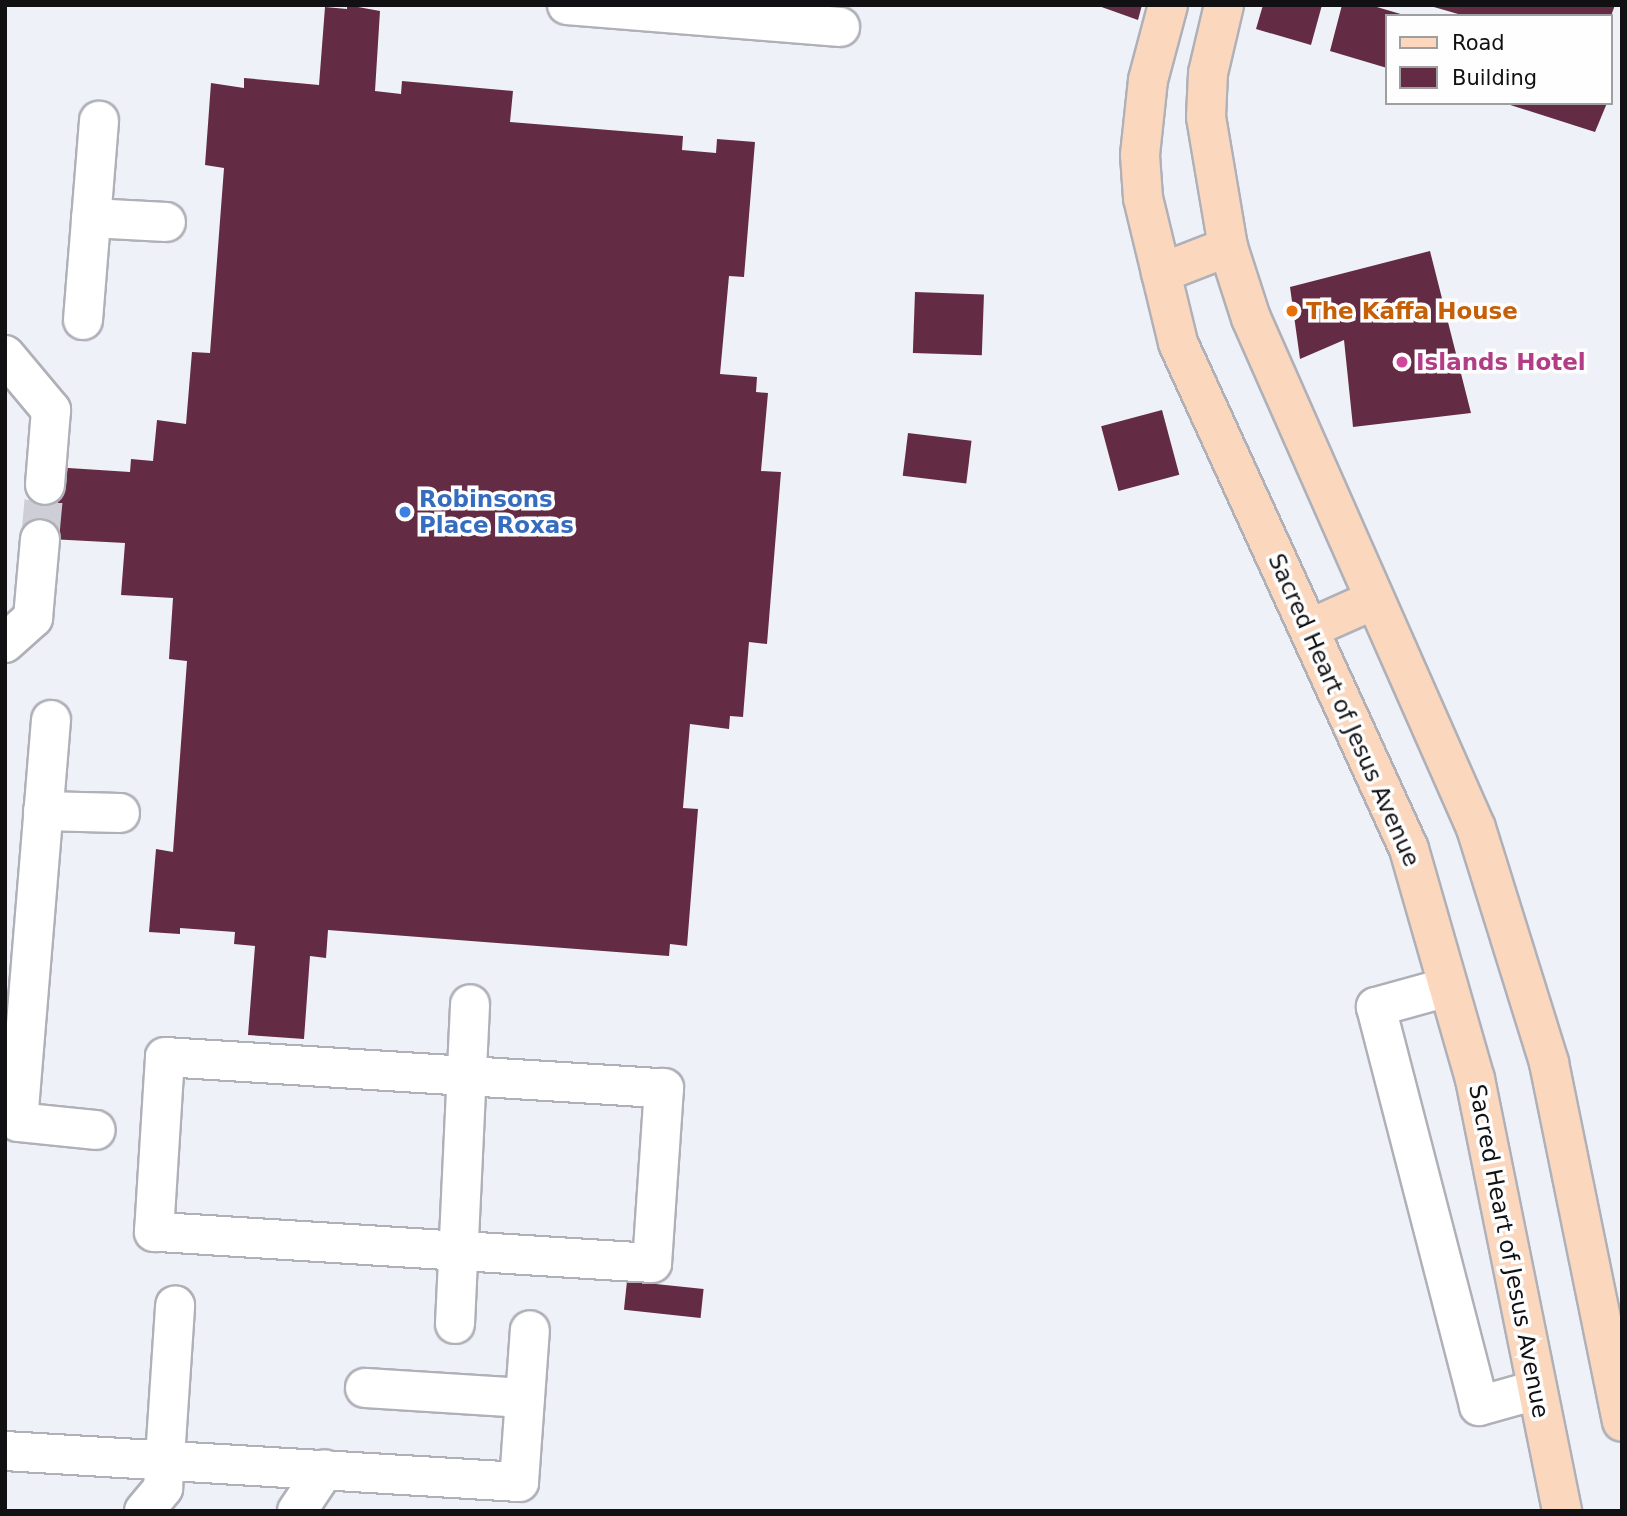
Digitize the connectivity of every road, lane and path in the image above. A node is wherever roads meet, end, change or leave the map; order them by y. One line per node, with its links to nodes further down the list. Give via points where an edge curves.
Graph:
1 (567, 5): 4 (lane)
2 (1168, 5): 9 (main road, Sacred Heart of Jesus Avenue, via 1148,80 1140,155 1143,198)
3 (1224, 5): 8 (main road, via 1208,73 1206,117)
4 (840, 27)
5 (99, 121): 6 (lane)
6 (91, 218): 7 (lane); 10 (lane)
7 (166, 222)
8 (1228, 247): 9 (main road); 14 (main road, via 1251,318)
9 (1161, 273): 15 (main road, Sacred Heart of Jesus Avenue, via 1178,343)
10 (83, 320)
11 (5, 355): 12 (lane, via 51,410)
12 (44, 485)
13 (40, 538): 16 (lane, via 33,618)
14 (1374, 600): 15 (main road); 31 (main road, via 1476,828 1549,1063)
15 (1311, 628): 20 (main road, Sacred Heart of Jesus Avenue, via 1409,849)
16 (5, 643)
17 (51, 720): 18 (lane)
18 (43, 811): 19 (lane); 23 (lane, via 18,1122)
19 (120, 813)
20 (1448, 987): 29 (main road, Sacred Heart of Jesus Avenue, via 1475,1079); 29 (lane, via 1376,1007 1479,1406)
21 (470, 1004): 22 (lane)
22 (466, 1075): 24 (lane); 24 (lane, via 664,1088 652,1263); 24 (lane, via 166,1056 153,1232)
23 (96, 1130)
24 (458, 1251): 26 (lane)
25 (175, 1305): 33 (lane)
26 (455, 1324)
27 (530, 1329): 30 (lane)
28 (366, 1388): 30 (lane)
29 (1536, 1390): 37 (main road, Sacred Heart of Jesus Avenue)
30 (525, 1398): 34 (lane, via 519,1482)
31 (1622, 1422)
32 (5, 1451): 33 (lane)
33 (165, 1458): 34 (lane); 35 (lane, via 163,1488)
34 (326, 1469): 36 (lane)
35 (145, 1511)
36 (297, 1511)
37 (1562, 1511)

